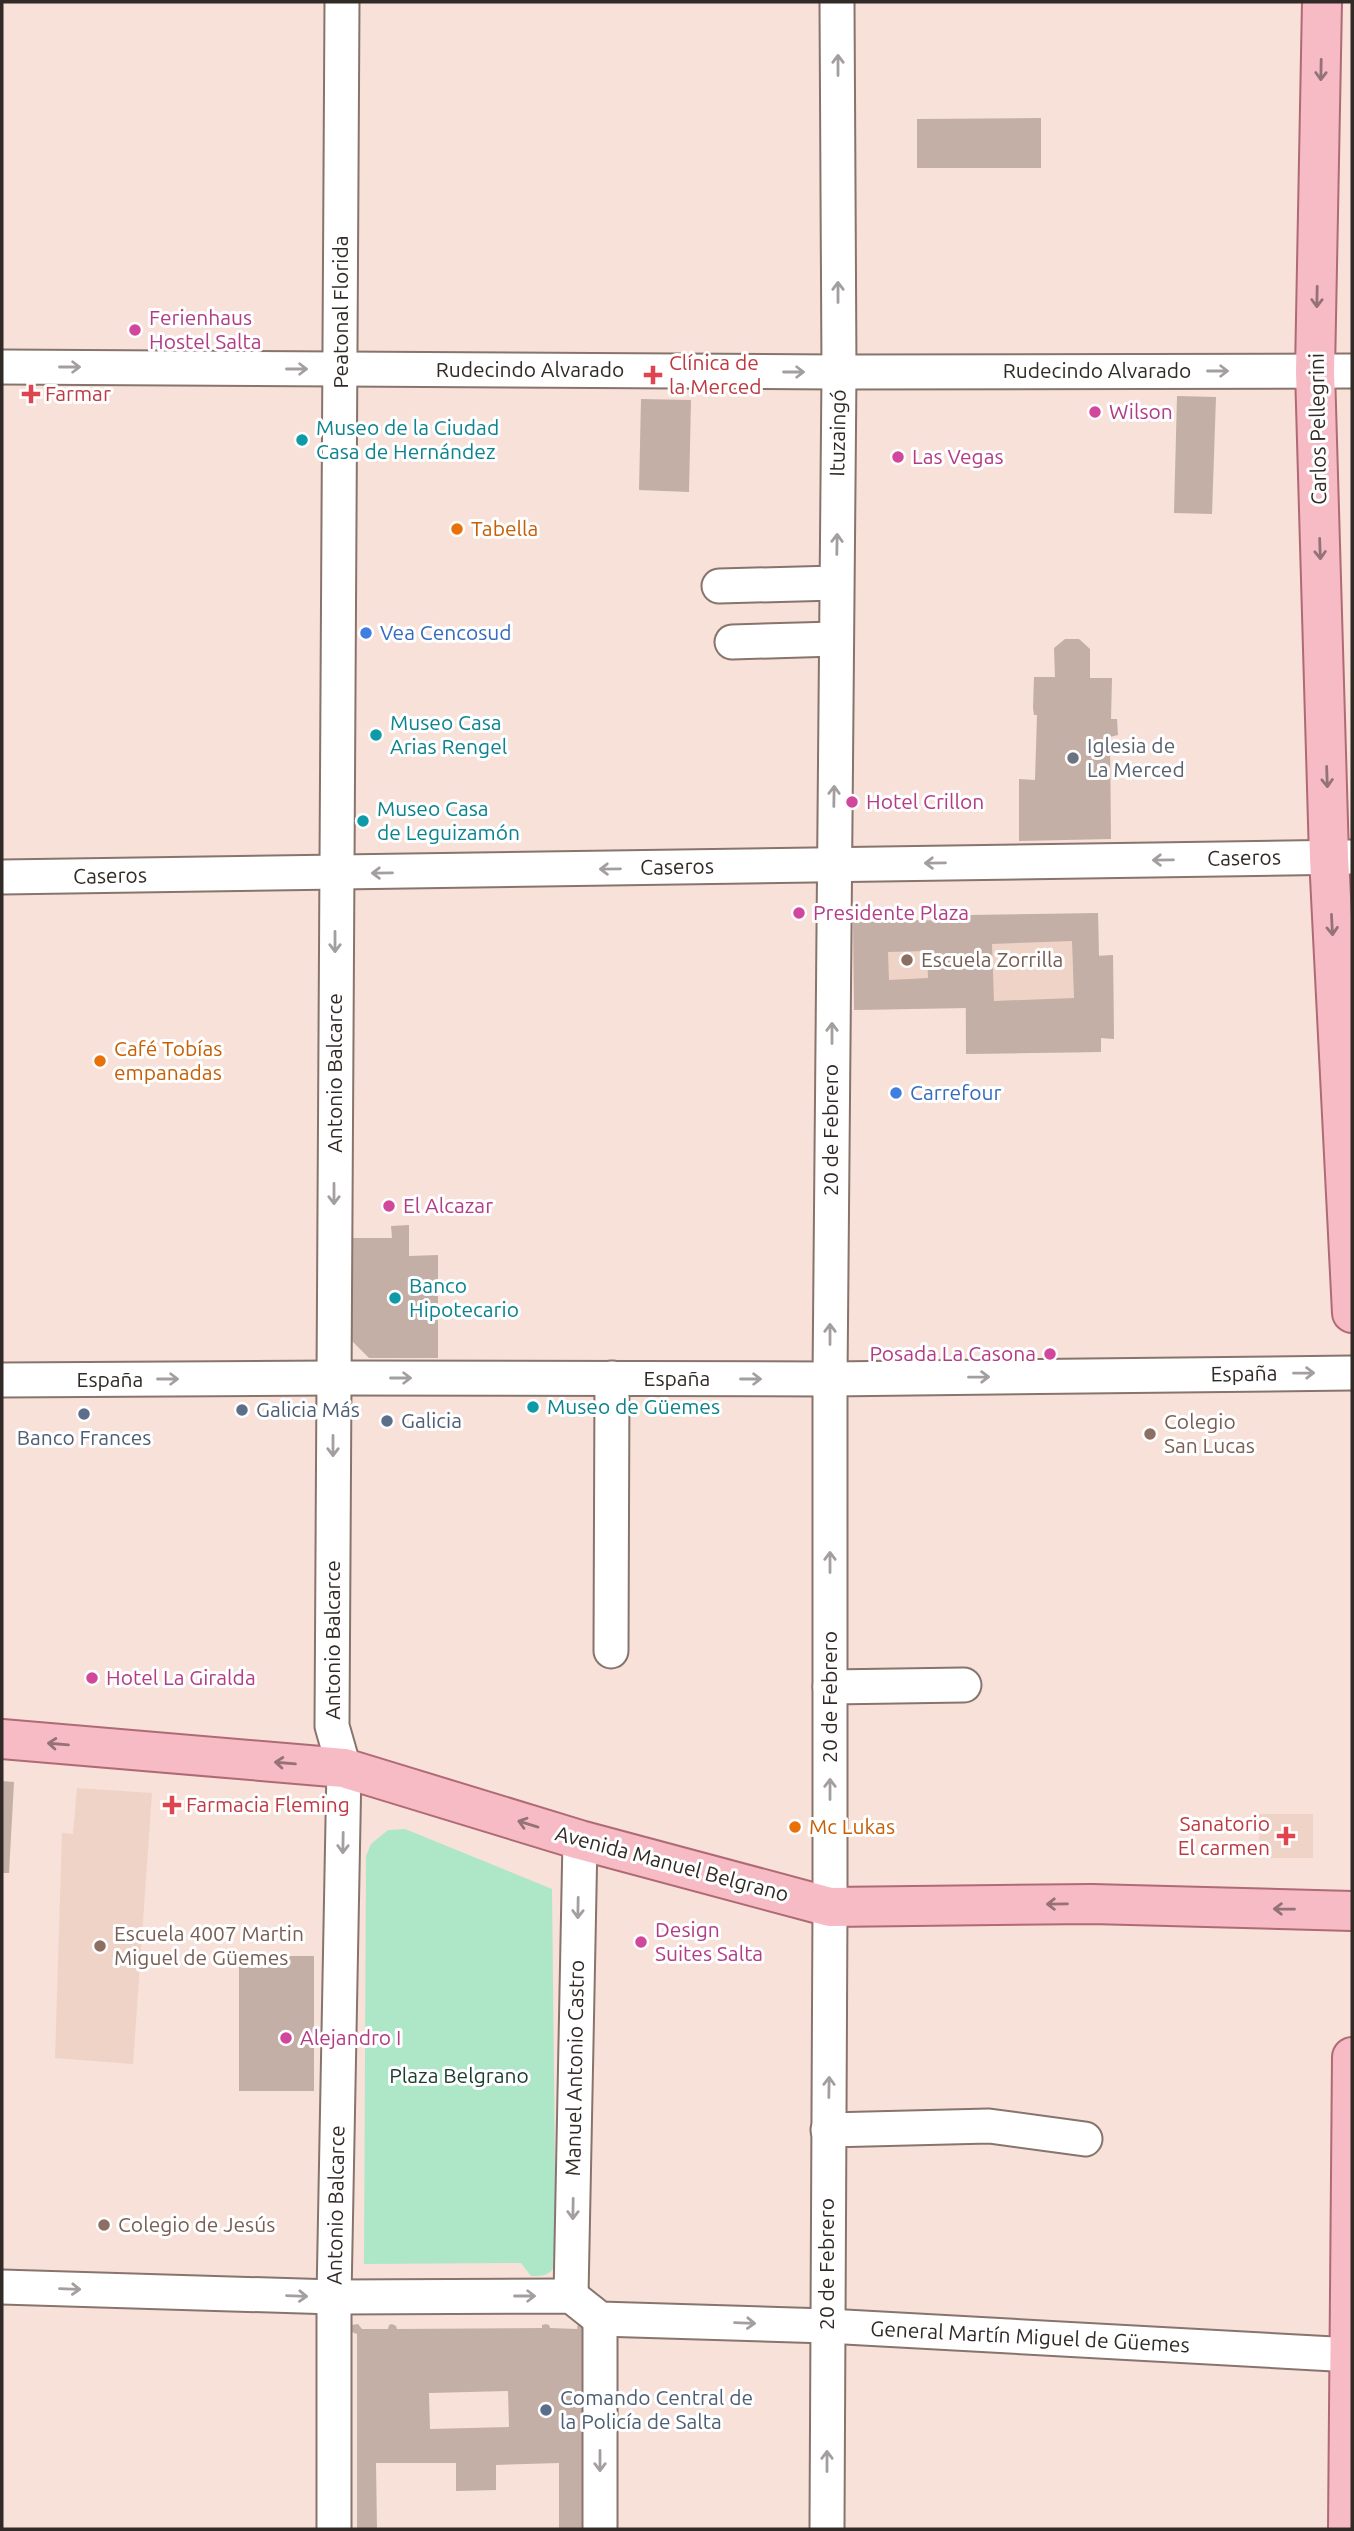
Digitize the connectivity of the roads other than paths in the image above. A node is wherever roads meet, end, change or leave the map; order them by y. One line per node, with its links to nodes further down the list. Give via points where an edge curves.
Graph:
1 (342, 2): 5 (street, Peatonal Florida)
2 (838, 2): 7 (street, Ituzaingó, one-way to 2)
3 (1322, 2): 6 (main road, Carlos Pellegrini, one-way to 6)
4 (2, 367): 5 (street, Rudecindo Alvarado, one-way to 5)
5 (341, 369): 7 (street, Rudecindo Alvarado, one-way to 7); 14 (street, Peatonal Florida)
6 (1334, 371): 7 (street, Rudecindo Alvarado, one-way to 6); 12 (main road, Carlos Pellegrini, one-way to 12)
7 (839, 372): 8 (street, Ituzaingó, one-way to 7)
8 (836, 583): 9 (street); 10 (street, Ituzaingó)
9 (719, 586)
10 (835, 639): 11 (street); 13 (street, Ituzaingó, one-way to 10)
11 (732, 642)
12 (1341, 857): 13 (street, Caseros, one-way to 13); 16 (main road, Carlos Pellegrini, one-way to 16)
13 (833, 865): 14 (street, Caseros, one-way to 14); 21 (street, 20 de Febrero, one-way to 13)
14 (336, 874): 15 (street, Caseros); 19 (street, Antonio Balcarce, one-way to 19)
15 (2, 877)
16 (1351, 1265): 17 (main road, Carlos Pellegrini)
17 (1352, 1313)
18 (1352, 1373): 21 (street, España, one-way to 18)
19 (333, 1378): 20 (street, España, one-way to 20); 22 (street, España, one-way to 19); 27 (street, Antonio Balcarce, one-way to 27, via 332,1726)
20 (612, 1378): 21 (street, España, one-way to 21); 23 (street)
21 (830, 1379): 25 (street, 20 de Febrero, one-way to 21)
22 (2, 1380)
23 (611, 1651)
24 (964, 1685): 25 (street)
25 (830, 1687): 29 (street, 20 de Febrero, one-way to 25)
26 (2, 1739): 27 (main road, Avenida Manuel Belgrano, one-way to 26)
27 (344, 1768): 28 (main road, Avenida Manuel Belgrano, one-way to 27); 36 (street, Antonio Balcarce, one-way to 36)
28 (580, 1840): 29 (main road, Avenida Manuel Belgrano); 35 (street, Manuel Antonio Castro, one-way to 35)
29 (831, 1906): 30 (main road, Avenida Manuel Belgrano, one-way to 29, via 1091,1904); 32 (street, 20 de Febrero, one-way to 29)
30 (1352, 1911)
31 (1352, 2057): 39 (main road)
32 (828, 2130): 33 (street, via 989,2126); 38 (street, 20 de Febrero)
33 (1085, 2139)
34 (2, 2287): 36 (street, one-way to 36)
35 (571, 2296): 36 (street, one-way to 35); 37 (street)
36 (334, 2297): 40 (street, Antonio Balcarce)
37 (600, 2319): 38 (street, General Martín Miguel de Güemes, one-way to 38); 41 (street, one-way to 41)
38 (827, 2326): 39 (street, General Martín Miguel de Güemes); 42 (street, 20 de Febrero, one-way to 38)
39 (1350, 2355): 43 (main road)
40 (334, 2529)
41 (600, 2529)
42 (827, 2529)
43 (1348, 2529)

